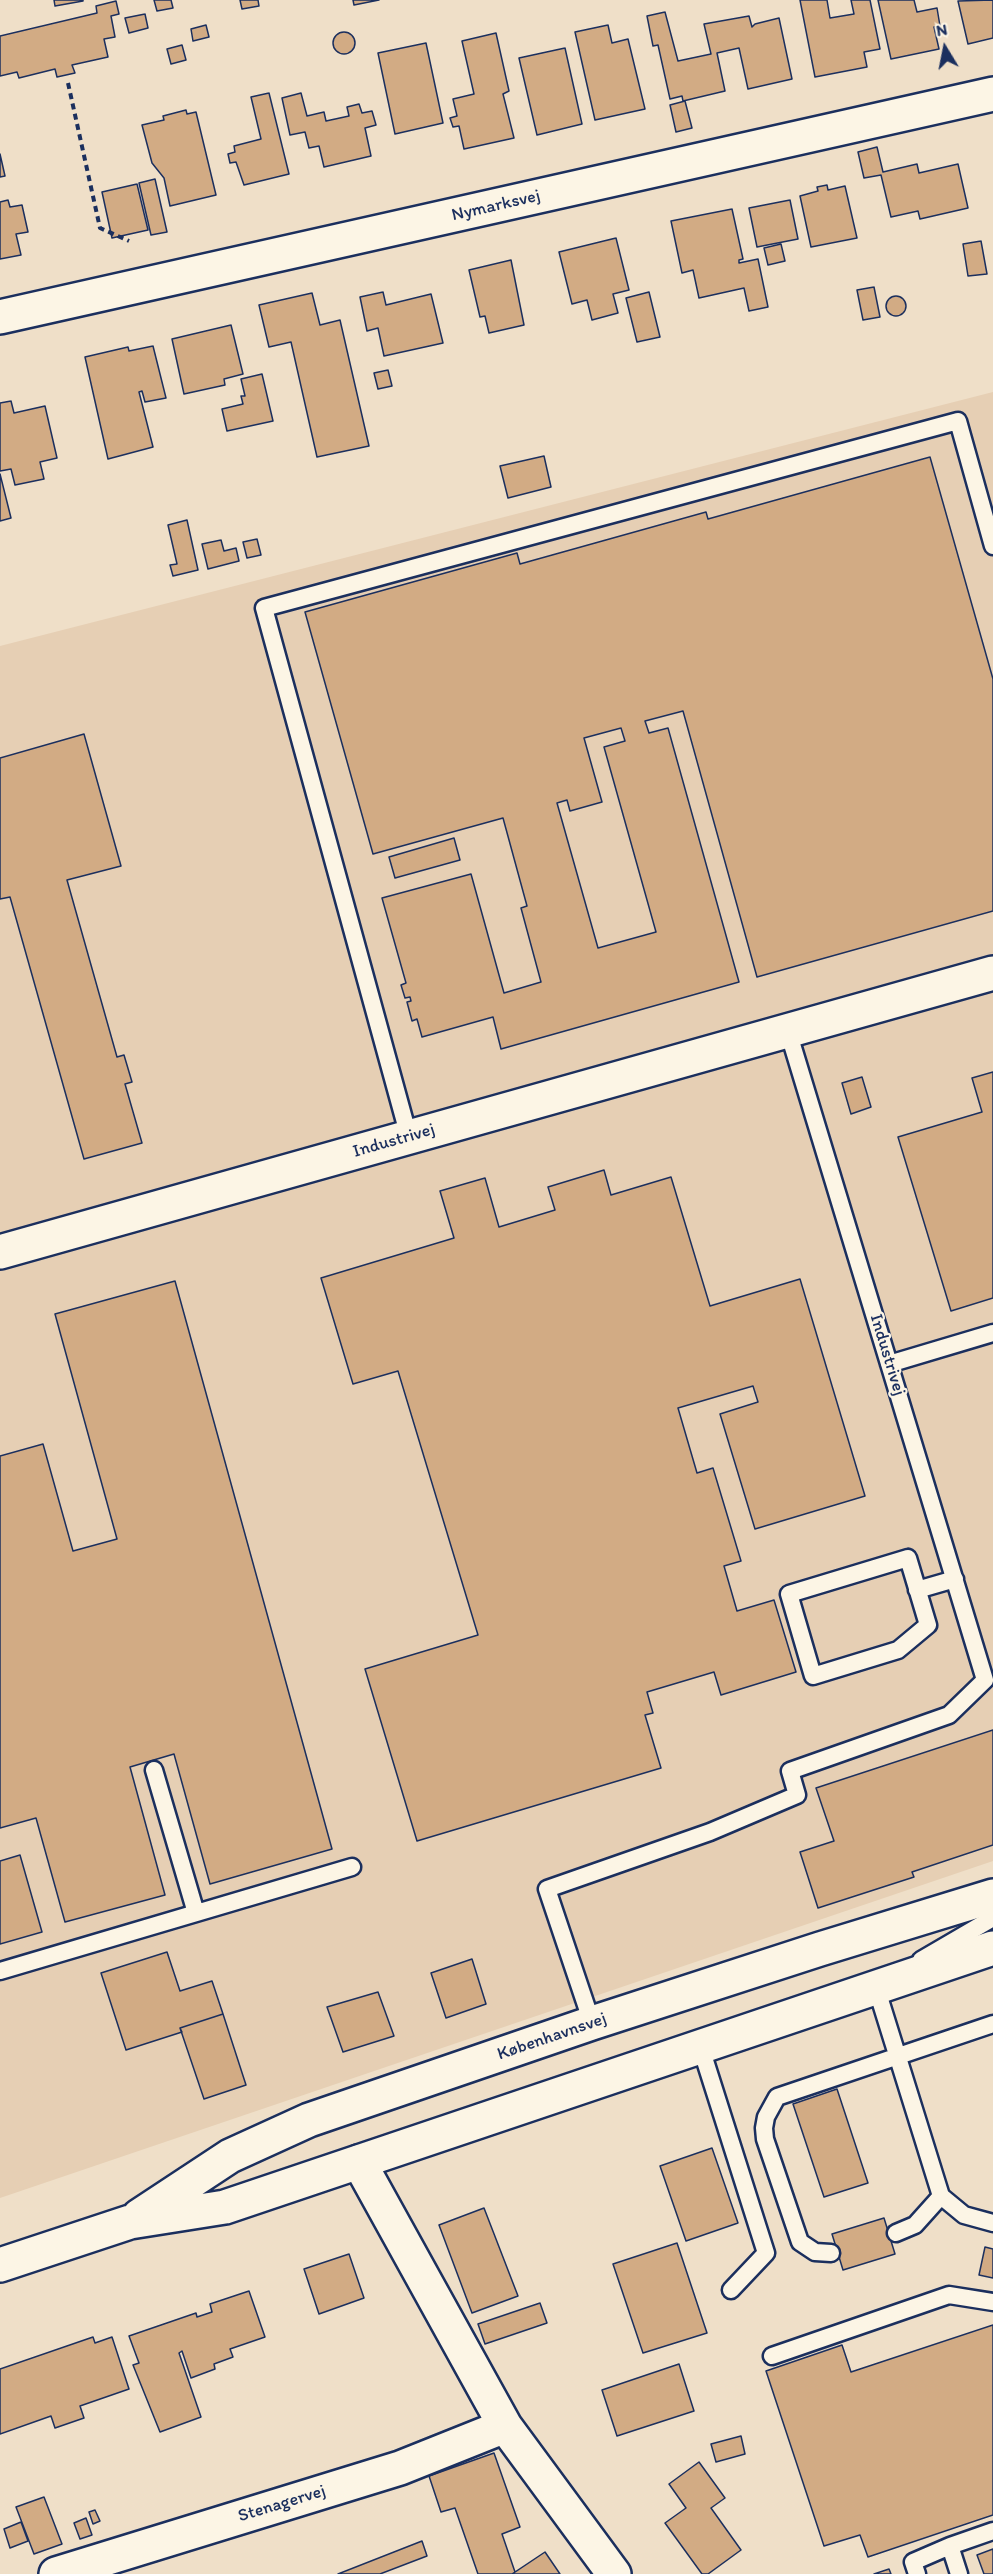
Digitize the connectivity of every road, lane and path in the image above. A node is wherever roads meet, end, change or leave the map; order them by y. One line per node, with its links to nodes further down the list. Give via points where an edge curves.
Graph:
1 (68, 82): 3 (path, via 100,228)
2 (993, 94): 4 (street, Nymarksvej)
3 (129, 241)
4 (0, 318)
5 (993, 546): 8 (lane, via 958,421 264,608)
6 (993, 974): 7 (street, Industrivej)
7 (788, 1030): 8 (street, Industrivej); 11 (lane, Industrivej)
8 (409, 1137): 9 (street, Industrivej)
9 (0, 1252)
10 (993, 1333): 11 (lane)
11 (889, 1364): 12 (lane, Industrivej)
12 (955, 1579): 13 (lane); 22 (lane, Industrivej, via 985,1680 949,1715 790,1771 797,1795 710,1832 547,1889)
13 (917, 1590): 13 (lane, via 908,1558 789,1594 813,1676 898,1650 928,1625)
14 (154, 1770): 17 (lane)
15 (352, 1868): 17 (lane)
16 (993, 1896): 22 (street, Københavnsvej)
17 (196, 1913): 20 (lane)
18 (993, 1917): 21 (lane)
19 (993, 1948): 21 (street, Københavnsvej)
20 (0, 1971)
21 (876, 1986): 24 (street, Københavnsvej); 25 (lane)
22 (592, 2023): 28 (street, Københavnsvej, via 309,2120 230,2156)
23 (993, 2024): 25 (lane)
24 (700, 2046): 26 (street, Københavnsvej); 33 (lane, via 766,2253)
25 (897, 2055): 27 (lane); 31 (lane, via 777,2097 766,2117 765,2139 800,2242 815,2252)
26 (359, 2162): 28 (street, Københavnsvej, via 225,2207); 36 (street)
27 (941, 2196): 29 (lane, via 964,2215); 30 (lane, via 915,2224)
28 (130, 2222): 32 (street, Københavnsvej)
29 (993, 2223)
30 (896, 2232)
31 (831, 2253)
32 (0, 2265)
33 (731, 2290)
34 (993, 2302): 35 (lane, via 949,2295)
35 (772, 2356)
36 (505, 2426): 39 (street, Stenagervej, via 400,2468); 40 (street)
37 (993, 2531): 38 (lane)
38 (950, 2546): 41 (lane, via 914,2562); 42 (lane)
39 (56, 2574)
40 (614, 2574)
41 (917, 2574)
42 (959, 2574)

